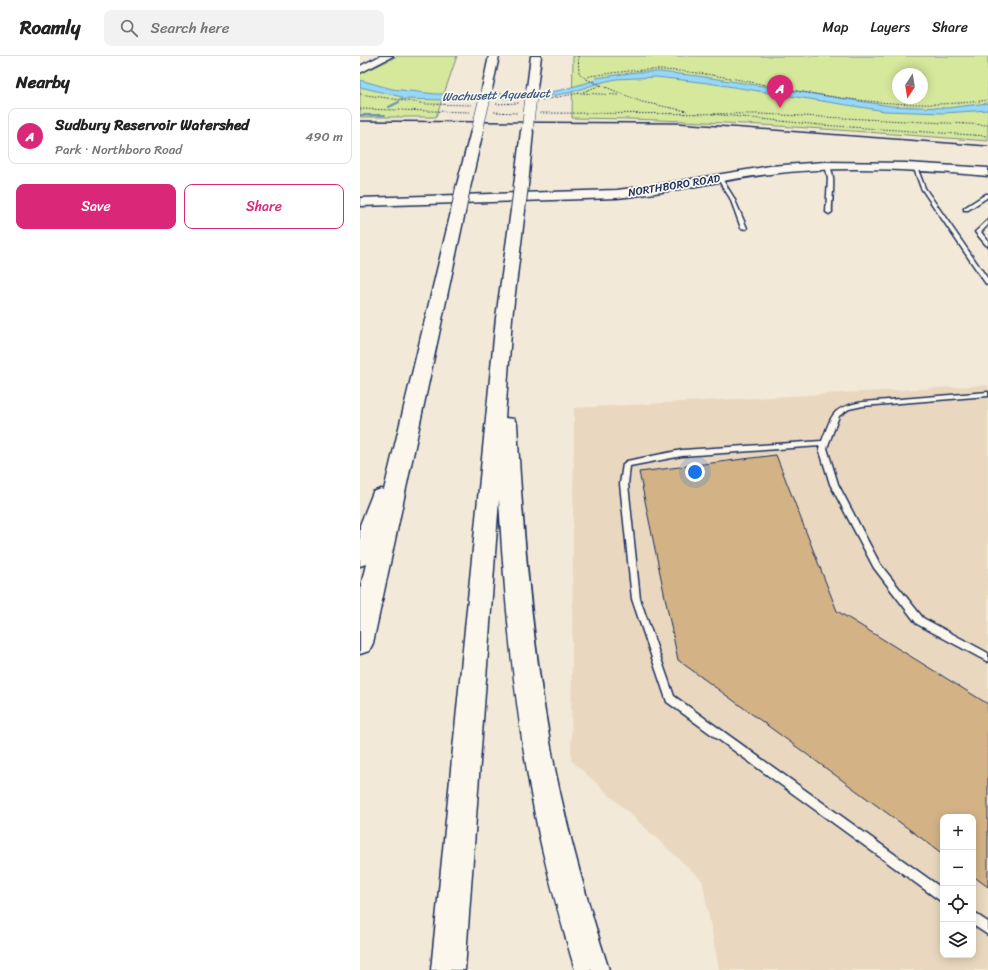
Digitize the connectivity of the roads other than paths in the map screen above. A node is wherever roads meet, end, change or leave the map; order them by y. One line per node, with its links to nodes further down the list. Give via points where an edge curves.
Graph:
1 (388, 56): 4 (main road)
2 (494, 56): 20 (main road, bridge)
3 (536, 56): 19 (main road, bridge)
4 (360, 70)
5 (827, 166): 6 (main road, NORTHBORO ROAD); 8 (main road, NORTHBORO ROAD); 14 (lane, via 832,185)
6 (915, 167): 7 (main road, NORTHBORO ROAD); 18 (lane, via 923,188)
7 (988, 172)
8 (719, 178): 11 (main road, NORTHBORO ROAD, via 617,194); 16 (lane, via 732,198)
9 (988, 195): 10 (lane)
10 (980, 200): 12 (lane); 13 (lane)
11 (360, 202)
12 (988, 203)
13 (966, 209)
14 (829, 212)
15 (988, 222): 17 (lane, via 978,232)
16 (744, 228)
17 (988, 244)
18 (988, 283)
19 (504, 318): 29 (main road); 30 (main road, via 510,511 527,672 540,760 558,845)
20 (418, 388): 23 (main road); 24 (main road)
21 (988, 394): 22 (lane, via 847,407 836,415)
22 (825, 443): 25 (lane, via 823,448 834,484 882,572 920,622); 26 (lane, via 682,453 627,464 624,484 636,599 670,699)
23 (360, 557)
24 (360, 643)
25 (988, 658)
26 (940, 894)
27 (976, 920): 28 (lane)
28 (988, 929)
29 (448, 970)
30 (592, 970)

